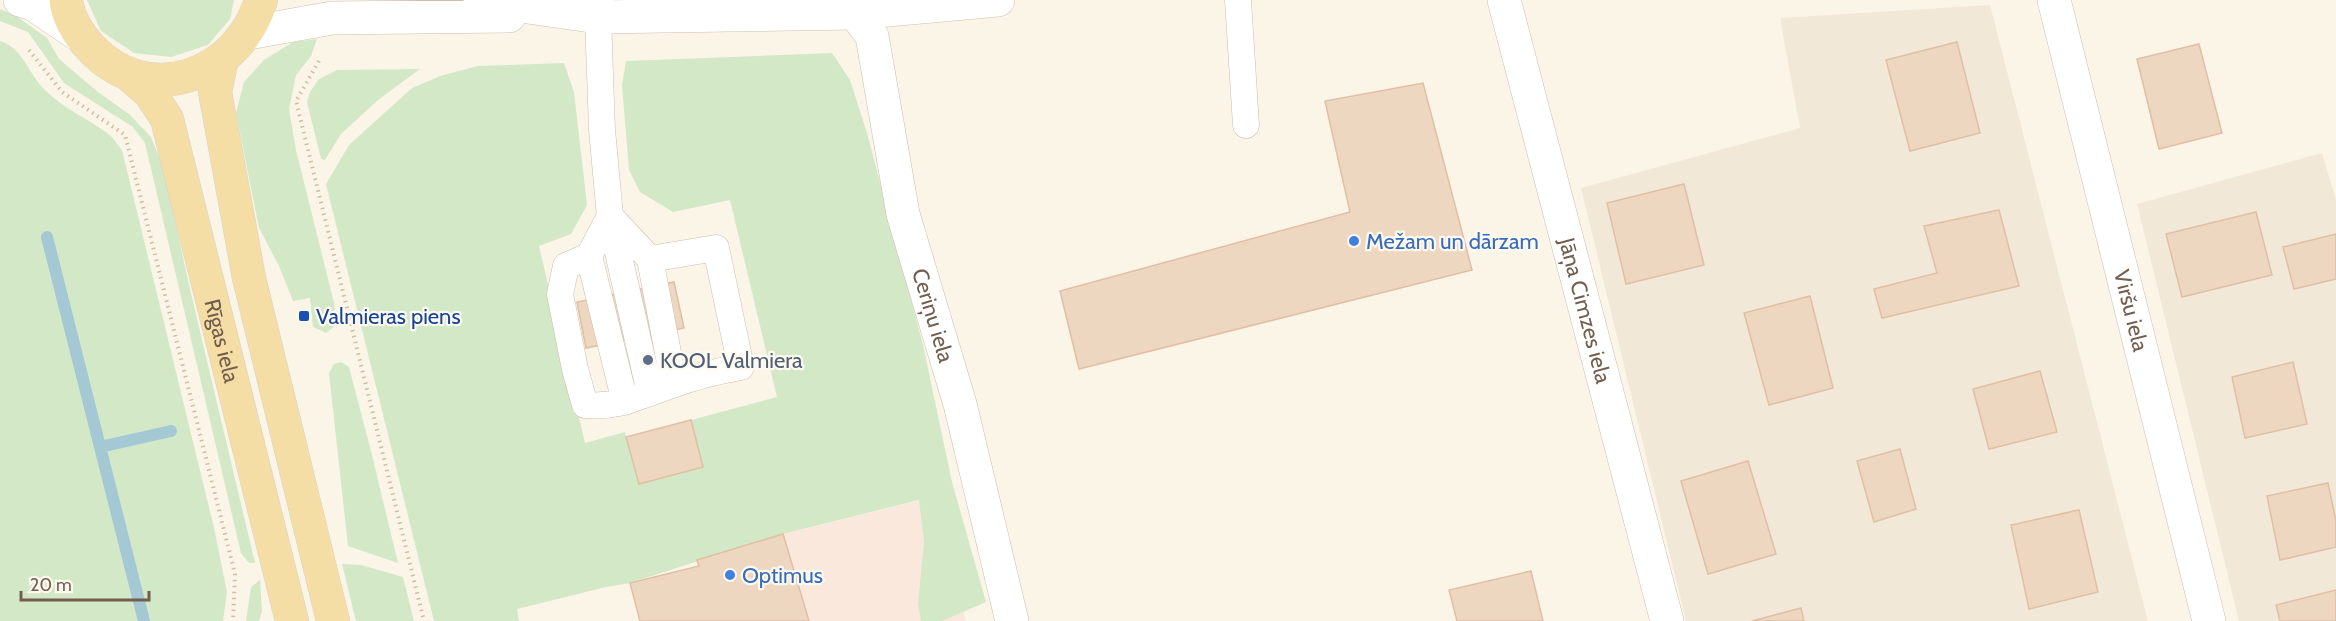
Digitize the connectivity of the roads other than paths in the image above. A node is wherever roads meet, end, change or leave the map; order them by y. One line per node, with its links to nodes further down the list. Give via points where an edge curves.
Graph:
1 (20, 0): 12 (street, via 33,4)
2 (66, 0): 12 (main road)
3 (261, 0): 11 (main road)
4 (480, 0): 9 (street)
5 (998, 0): 10 (street)
6 (1238, 0): 15 (lane)
7 (1504, 0): 25 (street, Jāņa Cimzes iela)
8 (2054, 0): 26 (street, Viršu iela)
9 (591, 11): 10 (street); 11 (street, via 332,18); 16 (lane)
10 (855, 13): 24 (street, Ceriņu iela, via 872,36 903,214 960,404)
11 (248, 33): 13 (main road)
12 (79, 35): 14 (main road, via 101,58)
13 (222, 59): 14 (main road, via 188,77 157,80); 23 (main road, Rīgas iela, via 215,92 249,278)
14 (127, 73): 22 (main road, Rīgas iela, via 150,93 167,119)
15 (1246, 125)
16 (610, 216): 17 (lane); 18 (lane); 20 (lane)
17 (589, 256): 21 (lane); 21 (lane, via 566,266 560,294 575,369 585,405 605,407)
18 (650, 259): 19 (lane); 19 (lane, via 716,248 741,367)
19 (674, 384): 20 (lane)
20 (650, 393): 21 (lane)
21 (624, 402)
22 (287, 617)
23 (333, 621)
24 (1011, 621)
25 (1666, 621)
26 (2209, 621)

